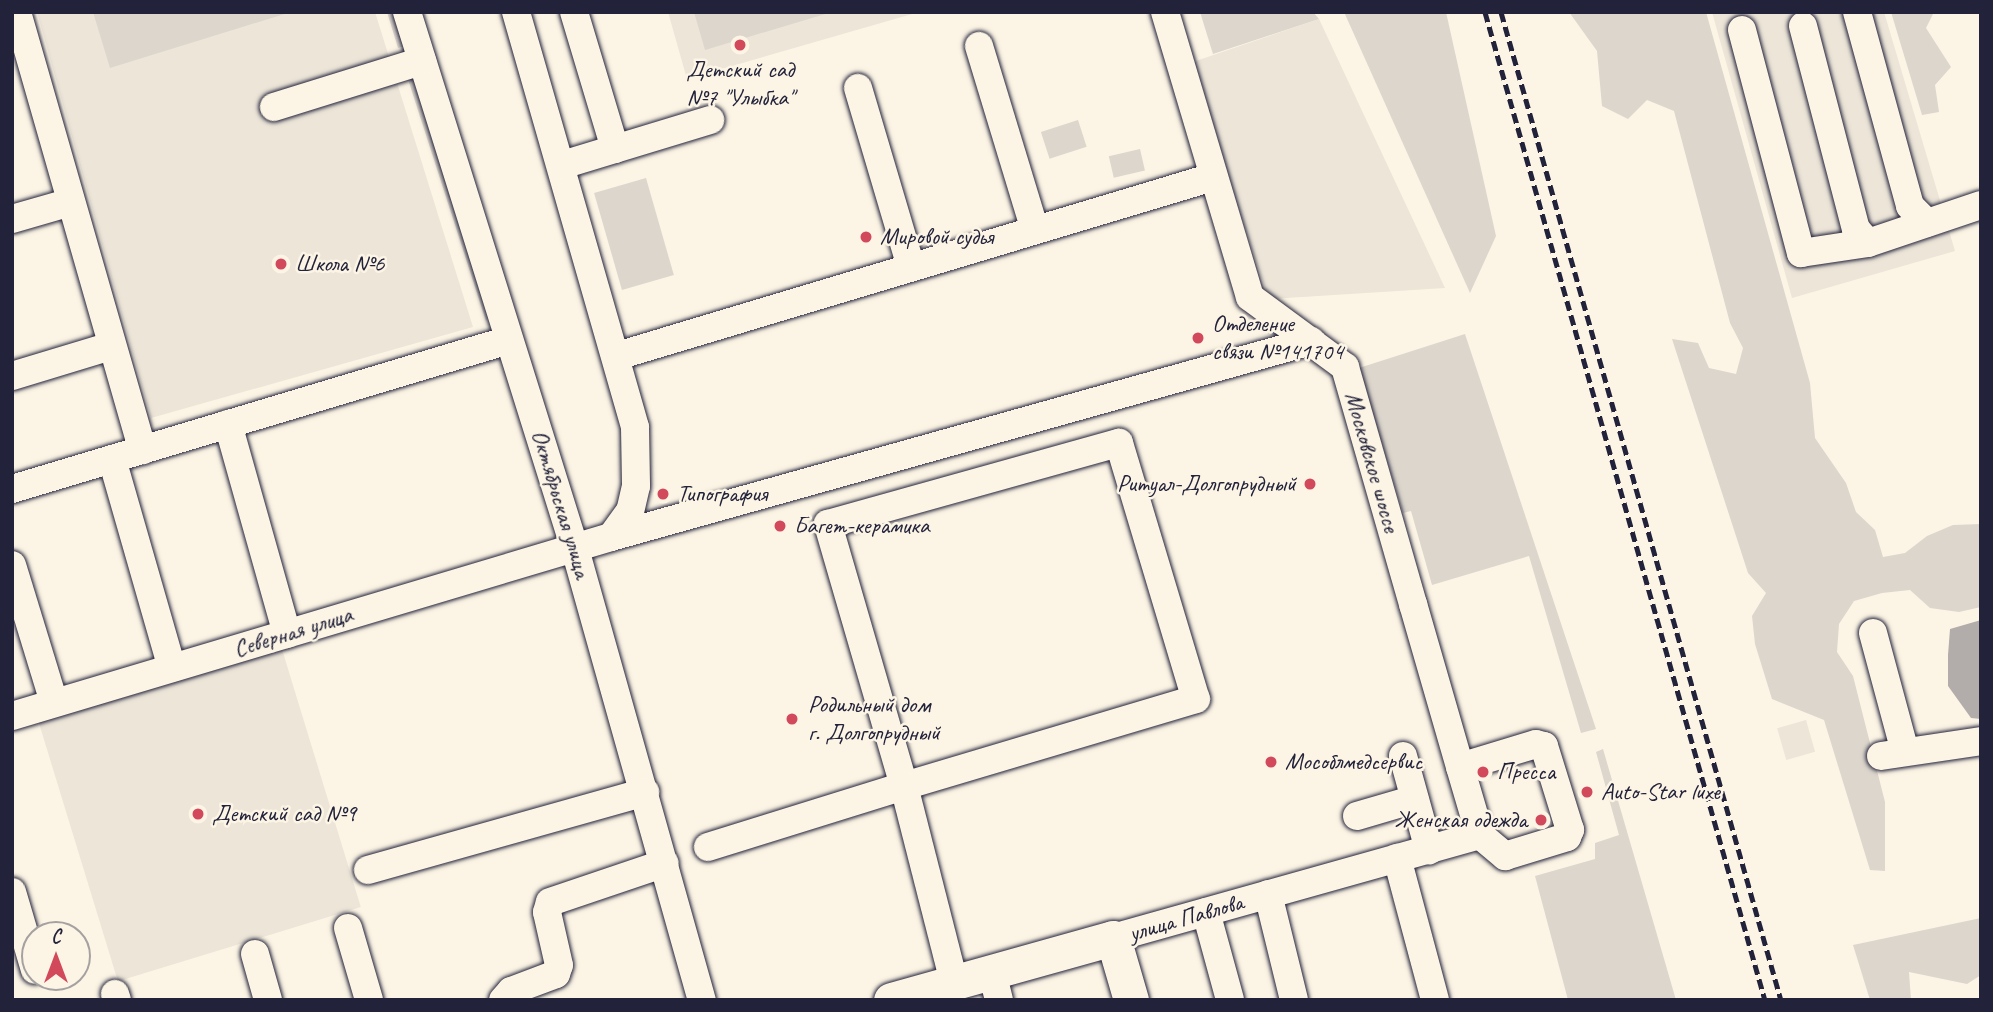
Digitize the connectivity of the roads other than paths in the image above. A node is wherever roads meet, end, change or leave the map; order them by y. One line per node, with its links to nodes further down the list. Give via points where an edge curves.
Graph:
1 (17, 12): 17 (street)
2 (407, 12): 10 (street, Октябрьская улица)
3 (516, 12): 15 (street)
4 (574, 12): 14 (street)
5 (1165, 12): 16 (street, Московское шоссе)
6 (1857, 12): 20 (street, via 1910,206)
7 (1803, 26): 22 (street, via 1856,229)
8 (1742, 30): 22 (street, via 1801,253)
9 (979, 46): 21 (street)
10 (422, 61): 12 (street); 24 (street, Октябрьская улица)
11 (858, 88): 23 (street)
12 (274, 107)
13 (710, 120): 14 (street)
14 (615, 149): 15 (street)
15 (562, 165): 27 (street)
16 (1213, 177): 21 (street); 25 (street, Московское шоссе, via 1250,297)
17 (71, 202): 19 (street); 26 (street)
18 (1981, 205): 20 (street)
19 (12, 219)
20 (1927, 223): 22 (street)
21 (1035, 230): 23 (street)
22 (1868, 243)
23 (911, 267): 27 (street)
24 (509, 340): 29 (street); 34 (street, Октябрьская улица)
25 (1311, 341): 33 (street, Северная улица); 43 (street, Московское шоссе, via 1345,367)
26 (111, 346): 28 (street); 30 (street)
27 (617, 356): 33 (street, via 638,455 630,511)
28 (12, 376)
29 (229, 424): 30 (street); 37 (street)
30 (143, 450): 31 (street)
31 (112, 459): 32 (street); 38 (street)
32 (12, 489)
33 (611, 537): 34 (street, Северная улица)
34 (575, 548): 37 (street, Северная улица); 45 (street, Октябрьская улица)
35 (12, 565): 39 (street)
36 (1873, 633): 41 (street, via 1893,754)
37 (287, 634): 38 (street, Северная улица)
38 (172, 668): 39 (street, Северная улица)
39 (54, 702): 40 (street, Северная улица)
40 (12, 716)
41 (1981, 741)
42 (1403, 756): 46 (street)
43 (1460, 767): 48 (street, Московское шоссе); 48 (street, via 1541,744 1570,830 1560,840 1505,856)
44 (904, 786): 44 (street, via 1196,699 1119,443 828,524); 49 (street); 62 (street)
45 (645, 792): 52 (street, Октябрьская улица); 53 (street)
46 (1415, 799): 47 (street); 50 (street)
47 (1357, 816)
48 (1480, 835): 50 (street, улица Павлова)
49 (708, 847)
50 (1429, 849): 51 (street, улица Павлова)
51 (1398, 858): 55 (street, улица Павлова); 71 (street)
52 (665, 863): 65 (street, via 550,902 547,912 558,970); 66 (street, Октябрьская улица)
53 (368, 870)
54 (12, 892): 57 (street)
55 (1268, 894): 56 (street, улица Павлова); 70 (street)
56 (1206, 912): 59 (street, улица Павлова); 69 (street)
57 (21, 923)
58 (348, 928): 64 (street)
59 (1113, 938): 61 (main road, улица Павлова); 68 (main road)
60 (255, 954): 63 (street)
61 (995, 986): 62 (main road, улица Павлова)
62 (941, 990): 67 (main road, улица Павлова)
63 (268, 1000)
64 (369, 1000)
65 (503, 1000)
66 (702, 1000)
67 (891, 1000)
68 (1130, 1000)
69 (1230, 1000)
70 (1294, 1000)
71 (1435, 1000)

